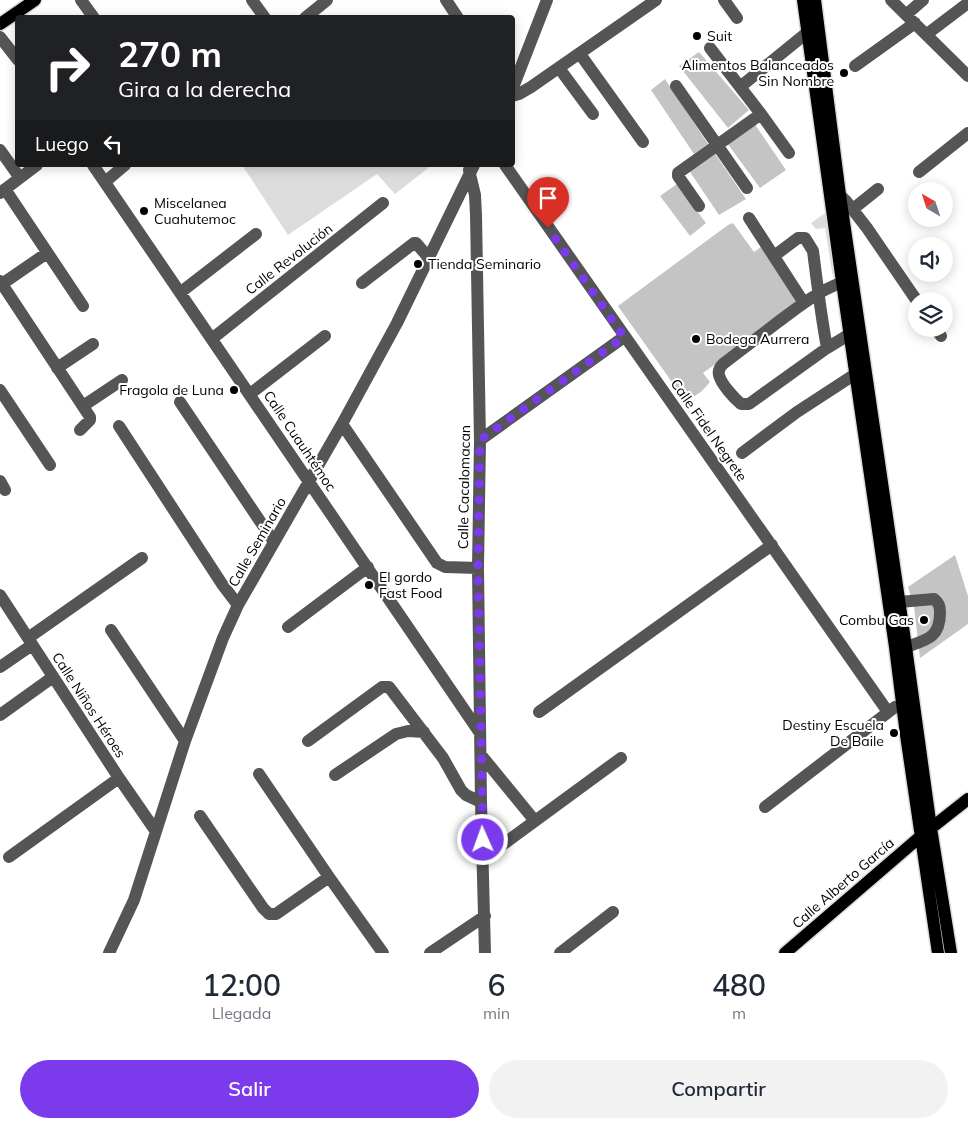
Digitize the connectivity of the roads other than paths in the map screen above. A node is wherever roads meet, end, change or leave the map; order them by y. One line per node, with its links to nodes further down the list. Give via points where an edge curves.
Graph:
1 (35, 0): 19 (main road)
2 (81, 0): 13 (street)
3 (252, 0): 14 (street)
4 (327, 0): 15 (street)
5 (547, 0): 30 (street)
6 (656, 0): 25 (street)
7 (724, 0): 18 (street)
8 (803, 0): 21 (main road)
9 (815, 0): 20 (main road)
10 (447, 2): 16 (street); 17 (street)
11 (968, 4): 22 (street)
12 (910, 6): 22 (street); 27 (street)
13 (92, 15)
14 (263, 15)
15 (309, 15)
16 (449, 15)
17 (456, 15)
18 (737, 18)
19 (0, 24)
20 (818, 24): 21 (street); 53 (main road)
21 (808, 32): 32 (street); 49 (main road)
22 (927, 34): 29 (street)
23 (0, 38): 26 (street)
24 (710, 48): 32 (street)
25 (580, 54): 28 (street); 37 (street)
26 (15, 56)
27 (855, 66)
28 (559, 68): 33 (street); 34 (street)
29 (968, 76)
30 (515, 82)
31 (676, 86): 38 (street)
32 (740, 87): 35 (street)
33 (515, 95)
34 (593, 114)
35 (761, 114): 38 (street); 40 (street)
36 (968, 133): 46 (street)
37 (644, 142)
38 (718, 145): 50 (street); 55 (street, via 678,174)
39 (0, 150): 47 (street)
40 (789, 154)
41 (34, 167): 47 (street)
42 (94, 167): 48 (street, Calle Cuauhtémoc)
43 (123, 167): 48 (street)
44 (470, 167): 61 (street, Calle Seminario); 86 (street, Calle Cacalomacan, via 475,196)
45 (506, 167): 72 (street, Calle Fidel Negrete)
46 (919, 172)
47 (20, 178): 52 (street)
48 (105, 182): 65 (street, Calle Cuauhtémoc)
49 (828, 186): 53 (street); 62 (main road)
50 (747, 188)
51 (878, 189): 56 (street)
52 (3, 191): 59 (street)
53 (840, 195): 56 (street); 62 (main road)
54 (383, 203): 73 (street, Calle Revolución)
55 (699, 206)
56 (853, 209): 66 (street)
57 (749, 218): 60 (street)
58 (256, 234): 65 (street)
59 (48, 253): 63 (street); 69 (street)
60 (774, 256): 67 (street, via 798,238 805,238 813,251); 68 (street)
61 (428, 257): 64 (street, via 414,243); 83 (street, Calle Seminario, via 397,323)
62 (848, 281): 67 (street); 70 (main road)
63 (1, 283): 76 (street)
64 (362, 283)
65 (181, 292): 73 (street, Calle Cuauhtémoc)
66 (911, 292)
67 (819, 294): 68 (street); 75 (street)
68 (804, 303): 75 (street, via 723,364 719,376 738,402 749,404)
69 (83, 306)
70 (855, 332): 75 (street); 77 (main road)
71 (325, 336): 80 (street)
72 (624, 337): 86 (street); 91 (street, Calle Fidel Negrete)
73 (213, 338): 80 (street, Calle Cuauhtémoc)
74 (93, 344): 76 (street)
75 (827, 348)
76 (57, 368): 82 (street)
77 (860, 371): 87 (street); 96 (main road); 104 (main road)
78 (122, 380): 82 (street)
79 (0, 390): 88 (street)
80 (250, 394): 89 (street, Calle Cuauhtémoc)
81 (180, 402): 90 (street)
82 (83, 406): 85 (street, via 90,419)
83 (342, 424): 89 (street, Calle Seminario); 94 (street, via 437,563 445,567)
84 (119, 426): 97 (street)
85 (80, 430)
86 (480, 440): 94 (street, Calle Cacalomacan)
87 (742, 453)
88 (50, 465)
89 (309, 481): 90 (street, Calle Seminario); 93 (street, Calle Cuauhtémoc)
90 (274, 542): 97 (street, Calle Seminario)
91 (772, 545): 105 (street); 106 (street, Calle Fidel Negrete)
92 (142, 558): 100 (street)
93 (368, 567): 98 (street); 109 (street, Calle Cuauhtémoc)
94 (478, 568): 109 (street, Calle Cacalomacan)
95 (0, 596): 100 (street, Calle Niños Héroes)
96 (899, 602): 101 (main road); 101 (street, via 934,599 940,607 938,625 932,636)
97 (238, 605): 110 (street, Calle Seminario)
98 (288, 627)
99 (111, 630): 110 (street)
100 (30, 642): 102 (street); 103 (street, Calle Niños Héroes)
101 (906, 647): 104 (main road)
102 (0, 667)
103 (53, 677): 107 (street); 116 (street, Calle Niños Héroes)
104 (907, 700): 106 (street); 123 (main road)
105 (539, 712)
106 (888, 712): 119 (street)
107 (0, 715)
108 (424, 732): 111 (street, via 392,690 385,686); 115 (street, via 396,734); 118 (street, via 462,790)
109 (481, 734): 112 (street, Calle Cacalomacan)
110 (185, 741): 122 (street, Calle Seminario)
111 (308, 741)
112 (481, 755): 118 (street, Calle Cacalomacan); 121 (street)
113 (621, 758): 121 (street)
114 (259, 774): 126 (street)
115 (335, 775)
116 (119, 778): 122 (street, Calle Niños Héroes); 124 (street)
117 (968, 799): 123 (main road, Calle Alberto García)
118 (481, 802): 125 (street, Calle Cacalomacan)
119 (765, 807)
120 (200, 816): 126 (street, via 269,914 276,914)
121 (535, 821): 125 (street)
122 (156, 830): 129 (street, Calle Seminario, via 134,900)
123 (926, 832): 134 (main road, Calle Alberto García); 135 (main road); 136 (main road)
124 (9, 857)
125 (484, 859): 128 (street, Calle Cacalomacan)
126 (329, 877): 130 (street)
127 (614, 912): 133 (street)
128 (485, 916): 131 (street); 132 (street, Calle Cacalomacan)
129 (109, 953)
130 (383, 953)
131 (430, 953)
132 (485, 953)
133 (560, 953)
134 (785, 953)
135 (938, 953)
136 (951, 953)

